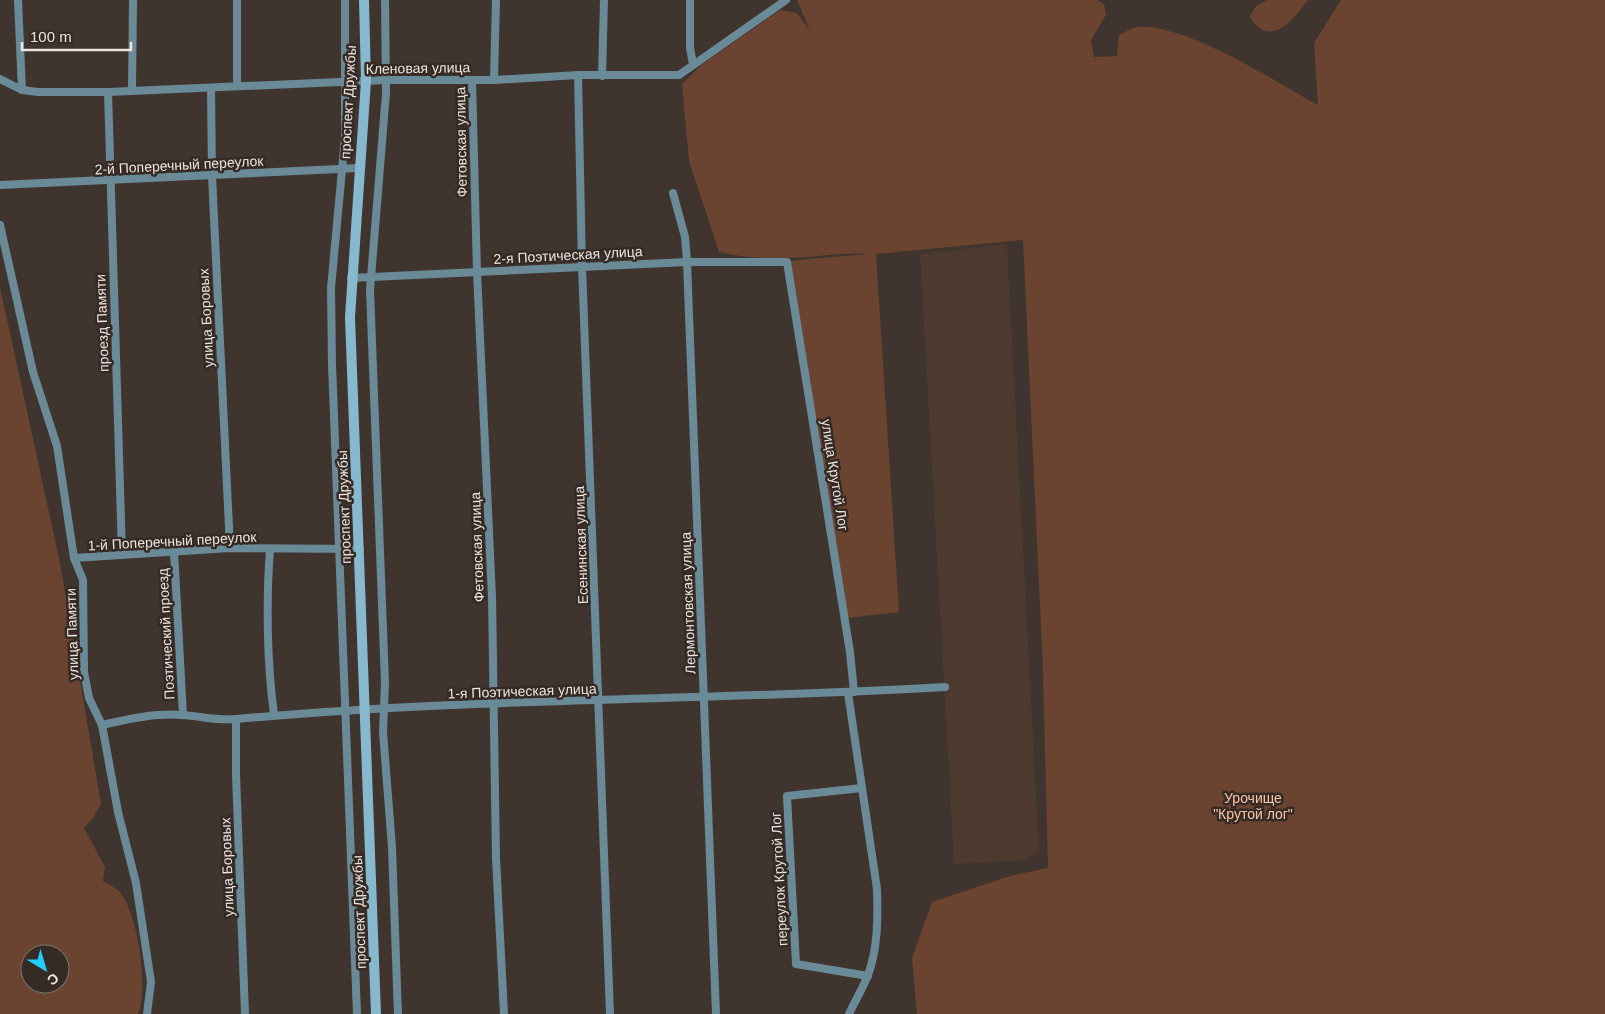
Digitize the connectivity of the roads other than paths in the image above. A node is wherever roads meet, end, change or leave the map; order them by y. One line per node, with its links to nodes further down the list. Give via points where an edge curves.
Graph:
1 (18, 0): 22 (street)
2 (133, 0): 23 (street)
3 (237, 0): 20 (street)
4 (345, 0): 19 (street)
5 (364, 0): 18 (main road, проспект Дружбы)
6 (385, 0): 15 (street)
7 (496, 0): 17 (street)
8 (604, 0): 13 (street)
9 (690, 0): 11 (street)
10 (786, 0): 11 (street, Кленовая улица, via 715,52)
11 (693, 64): 13 (street, Кленовая улица, via 679,75)
12 (578, 76): 13 (street, Кленовая улица); 17 (street, Кленовая улица); 34 (street, Есенинская улица)
13 (602, 76)
14 (0, 80): 22 (street, Кленовая улица)
15 (386, 80): 16 (street, Кленовая улица); 18 (street, Кленовая улица); 36 (street)
16 (472, 80): 17 (street, Кленовая улица); 35 (street, Фетовская улица)
17 (494, 80)
18 (366, 81): 19 (street, Кленовая улица); 25 (main road, проспект Дружбы)
19 (346, 82): 20 (street, Кленовая улица); 26 (street)
20 (237, 86): 21 (street, Кленовая улица)
21 (211, 88): 23 (street, Кленовая улица); 27 (street, улица Боровых)
22 (22, 90): 24 (street, Кленовая улица)
23 (132, 90): 24 (street, Кленовая улица)
24 (108, 92): 28 (street, проезд Памяти)
25 (359, 168): 26 (street, 2-й Поперечный переулок); 37 (main road, проспект Дружбы)
26 (343, 169): 27 (street, 2-й Поперечный переулок); 39 (street, via 331,288)
27 (212, 176): 28 (street, 2-й Поперечный переулок); 38 (street, улица Боровых)
28 (110, 181): 29 (street, 2-й Поперечный переулок); 43 (street, проезд Памяти)
29 (0, 185)
30 (673, 193): 32 (street, Лермонтовская улица, via 685,237)
31 (0, 225): 44 (street, улица Памяти, via 32,372 57,446)
32 (687, 262): 33 (street, 2-я Поэтическая улица); 34 (street, 2-я Поэтическая улица); 47 (street, Лермонтовская улица)
33 (787, 262): 46 (street, улица Крутой Лог, via 848,643)
34 (582, 266): 35 (street, 2-я Поэтическая улица); 48 (street, Есенинская улица)
35 (477, 272): 36 (street, 2-я Поэтическая улица); 49 (street, Фетовская улица)
36 (371, 277): 37 (street, 2-я Поэтическая улица); 51 (street)
37 (351, 278): 40 (main road, проспект Дружбы)
38 (230, 548): 41 (street, 1-й Поперечный переулок); 42 (street, 1-й Поперечный переулок)
39 (339, 549): 40 (street, 1-й Поперечный переулок); 41 (street, 1-й Поперечный переулок); 52 (street)
40 (360, 549): 50 (main road, проспект Дружбы)
41 (270, 550): 53 (street, 1-й Поперечный переулок, via 268,574)
42 (174, 551): 43 (street, 1-й Поперечный переулок); 54 (street, Поэтический проезд)
43 (122, 554): 44 (street, 1-й Поперечный переулок)
44 (74, 558): 56 (street, улица Памяти, via 83,580 84,672 89,698)
45 (945, 687): 46 (street, 1-я Поэтическая улица)
46 (851, 692): 47 (street, 1-я Поэтическая улица); 57 (street, улица Крутой Лог)
47 (704, 697): 48 (street, 1-я Поэтическая улица); 66 (street, Лермонтовская улица)
48 (599, 700): 49 (street, 1-я Поэтическая улица); 65 (street, Есенинская улица)
49 (494, 705): 51 (street, 1-я Поэтическая улица); 64 (street, Фетовская улица, via 496,858)
50 (366, 709): 51 (street, 1-я Поэтическая улица); 52 (street, 1-я Поэтическая улица); 62 (main road, проспект Дружбы)
51 (384, 709): 63 (street)
52 (345, 710): 53 (street, 1-я Поэтическая улица); 61 (street)
53 (274, 714): 55 (street, 1-я Поэтическая улица)
54 (183, 715): 55 (street, 1-я Поэтическая улица, via 212,720); 56 (street, 1-я Поэтическая улица, via 161,715)
55 (236, 719): 60 (street, улица Боровых)
56 (102, 725): 59 (street, улица Памяти, via 146,936 151,982)
57 (862, 788): 58 (street, улица Крутой Лог, via 878,912); 58 (street, переулок Крутой Лог, via 787,796 796,964)
58 (868, 976): 67 (street, улица Крутой Лог)
59 (147, 1014)
60 (244, 1014)
61 (357, 1014)
62 (376, 1014)
63 (398, 1014)
64 (504, 1014)
65 (610, 1014)
66 (716, 1014)
67 (849, 1014)

